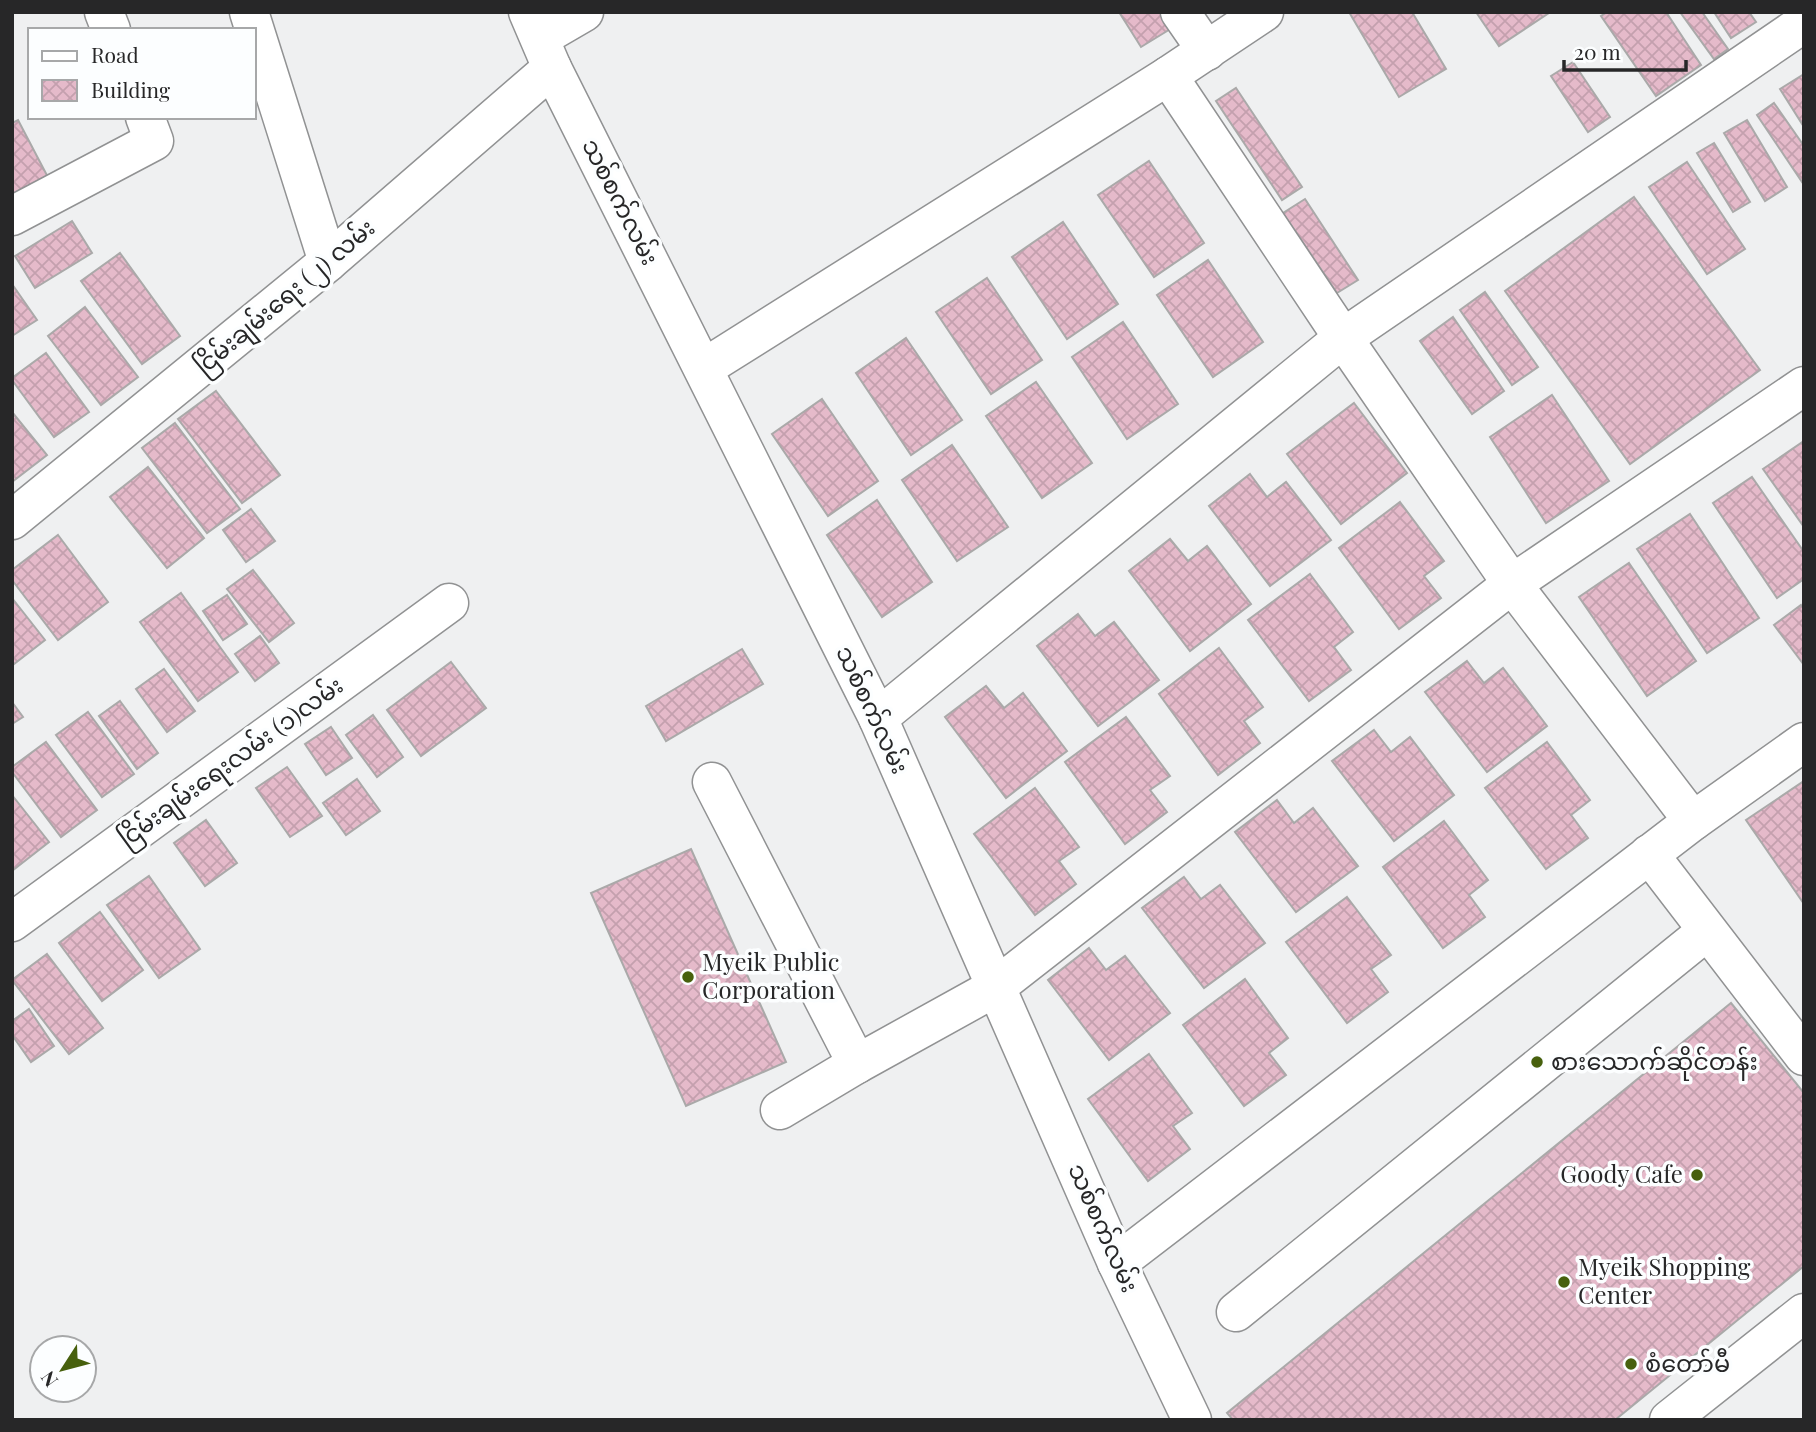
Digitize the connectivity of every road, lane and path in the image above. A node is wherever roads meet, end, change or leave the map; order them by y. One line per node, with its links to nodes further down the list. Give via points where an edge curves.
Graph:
1 (584, 12): 6 (street, ငြိမ်းချမ်းရေး (၂) လမ်း)
2 (1180, 12): 7 (street)
3 (1264, 12): 7 (street)
4 (1804, 23): 12 (street)
5 (256, 37): 11 (street)
6 (540, 39): 11 (street, ငြိမ်းချမ်းရေး (၂) လမ်း); 13 (street, သစ်စက်လမ်း)
7 (1207, 51): 8 (street)
8 (1168, 76): 12 (street); 13 (street)
9 (149, 129): 10 (street)
10 (12, 216)
11 (328, 262): 15 (street, ငြိမ်းချမ်းရေး (၂) လမ်း)
12 (1343, 338): 16 (street); 18 (street)
13 (704, 368): 18 (street, သစ်စက်လမ်း)
14 (1804, 386): 16 (street)
15 (12, 520)
16 (1512, 584): 21 (street); 25 (street)
17 (449, 603): 23 (street, ငြိမ်းချမ်းရေးလမ်း (၁)လမ်း)
18 (878, 718): 25 (street, သစ်စက်လမ်း)
19 (1804, 742): 21 (street)
20 (712, 782): 27 (street)
21 (1693, 821): 22 (street)
22 (1649, 854): 24 (street); 29 (street)
23 (12, 922)
24 (1707, 931): 26 (street); 30 (street)
25 (996, 987): 27 (street); 29 (street, သစ်စက်လမ်း)
26 (1804, 1056)
27 (857, 1064): 28 (street)
28 (780, 1110)
29 (1118, 1263): 32 (street, သစ်စက်လမ်း)
30 (1236, 1312)
31 (1804, 1312): 33 (street)
32 (1192, 1420)
33 (1669, 1420)

